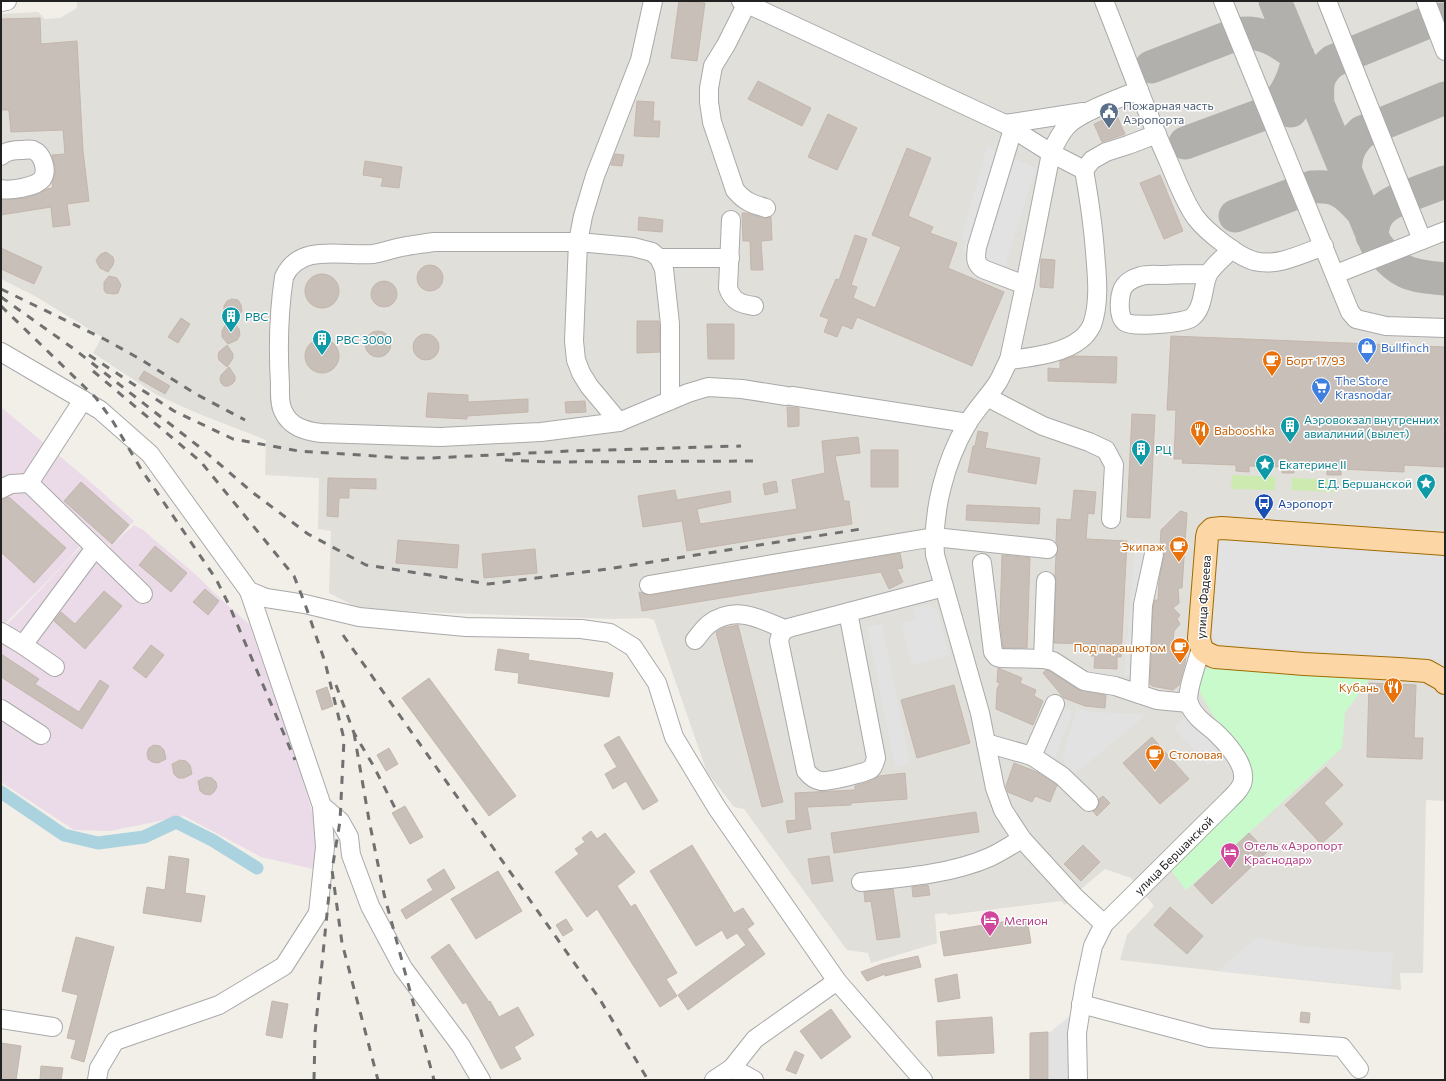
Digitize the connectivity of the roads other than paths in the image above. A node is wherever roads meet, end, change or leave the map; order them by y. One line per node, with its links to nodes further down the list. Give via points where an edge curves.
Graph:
1 (6, 1): 7 (street)
2 (653, 1): 22 (street, via 640,60 595,176)
3 (1104, 1): 10 (street)
4 (1223, 1): 23 (street)
5 (1327, 1): 21 (street)
6 (1426, 1): 9 (street)
7 (1, 2)
8 (744, 2): 12 (street); 18 (street, via 726,45 713,66 709,102 712,122 735,190 749,203)
9 (1445, 51)
10 (1139, 90): 11 (street); 13 (street)
11 (1090, 111): 12 (street); 14 (street, via 1068,125)
12 (1009, 127): 14 (street); 29 (street, via 977,247 976,261 982,270)
13 (1156, 134): 16 (street, via 1106,152 1092,160); 24 (street, via 1186,201 1197,219)
14 (1051, 153): 16 (street); 29 (street)
15 (1, 156): 17 (street, via 12,150 33,150 39,154 45,170 42,179 37,183 8,190)
16 (1084, 170): 33 (street, via 1098,282 1092,326 1083,338 1073,345 1041,355)
17 (1, 189)
18 (766, 208)
19 (731, 220): 26 (street)
20 (1445, 231): 21 (street)
21 (1422, 240): 28 (street)
22 (578, 242): 25 (street, via 633,247 652,252); 37 (street, via 574,341 576,360 589,386); 37 (street, via 434,242 373,254 308,256 294,262 284,277 282,289 279,366 283,412 298,428 307,431 440,437 541,432)
23 (1324, 246): 24 (street, via 1285,260 1267,263 1254,261); 28 (street)
24 (1232, 249): 27 (street)
25 (659, 258): 26 (street); 36 (street, via 664,269 670,324)
26 (730, 258): 30 (street, via 730,295 743,304)
27 (1208, 274): 27 (street, via 1196,314 1190,318 1178,323 1128,324 1121,317 1122,290 1130,280 1145,275)
28 (1336, 274): 31 (street, via 1350,312 1356,319 1386,326)
29 (1025, 284): 33 (street)
30 (754, 306)
31 (1445, 328)
32 (1, 352): 35 (street)
33 (1009, 360): 34 (street)
34 (987, 397): 38 (street); 41 (street, via 1043,426 1106,450 1114,465)
35 (83, 400): 39 (street); 51 (street, via 100,410 150,454)
36 (670, 401): 37 (street); 38 (street, via 708,387 742,389)
37 (619, 422)
38 (968, 423): 42 (street, via 947,469)
39 (29, 483): 40 (street, via 11,484); 44 (street)
40 (1, 489)
41 (1111, 519)
42 (934, 536): 45 (street); 49 (street); 50 (street, via 935,555)
43 (1445, 544): 58 (main road, улица Фадеева, via 1306,533 1212,529 1207,537 1199,626)
44 (95, 548): 52 (street); 57 (street)
45 (1048, 549)
46 (1154, 554): 62 (street, via 1143,605)
47 (982, 563): 59 (street, via 993,652 1001,658)
48 (1046, 581): 59 (street)
49 (649, 584)
50 (944, 587): 53 (street); 67 (street, via 980,713)
51 (249, 591): 70 (street); 74 (street, via 266,598 359,617 466,627 581,629 610,633 633,647 657,683 674,737 701,782)
52 (143, 594)
53 (848, 612): 54 (street); 54 (street, via 876,758 875,764 865,773 823,782 812,778 806,771 779,641)
54 (784, 629): 56 (street, via 760,619 732,614 719,617 708,624)
55 (1, 632): 57 (street)
56 (695, 640)
57 (23, 645): 60 (street)
58 (1201, 648): 61 (main road, улица Фадеева, via 1205,653 1215,657 1427,671); 63 (street, via 1189,690)
59 (1043, 659): 62 (street, via 1056,663 1084,681 1114,686)
60 (55, 667)
61 (1445, 683)
62 (1139, 694): 63 (street, via 1157,700)
63 (1189, 703): 73 (street, улица Бершанской, via 1196,716 1216,733 1238,759 1243,769 1244,780 1228,802)
64 (1055, 704): 68 (street)
65 (1, 709): 66 (street)
66 (41, 735)
67 (986, 743): 68 (street); 71 (street, via 995,788 1003,810)
68 (1032, 756): 69 (street, via 1062,776)
69 (1089, 802)
70 (322, 806): 80 (street, via 325,847 318,913 284,966 219,1005 115,1041 99,1068); 81 (street, via 340,822 348,837 351,855 370,906 404,968 461,1046)
71 (1022, 839): 72 (street, via 990,857 963,866 904,878); 73 (street, via 1074,896)
72 (861, 882)
73 (1104, 924): 75 (street, улица Бершанской, via 1093,946)
74 (837, 981): 78 (street, via 755,1039); 84 (street)
75 (1082, 1004): 79 (street, via 1210,1038 1342,1047); 85 (street, улица Бершанской, via 1078,1033)
76 (1, 1019): 77 (street)
77 (53, 1027)
78 (732, 1068): 82 (street); 83 (street)
79 (1359, 1069)
80 (97, 1080)
81 (481, 1080)
82 (714, 1080)
83 (754, 1080)
84 (923, 1080)
85 (1078, 1080)

